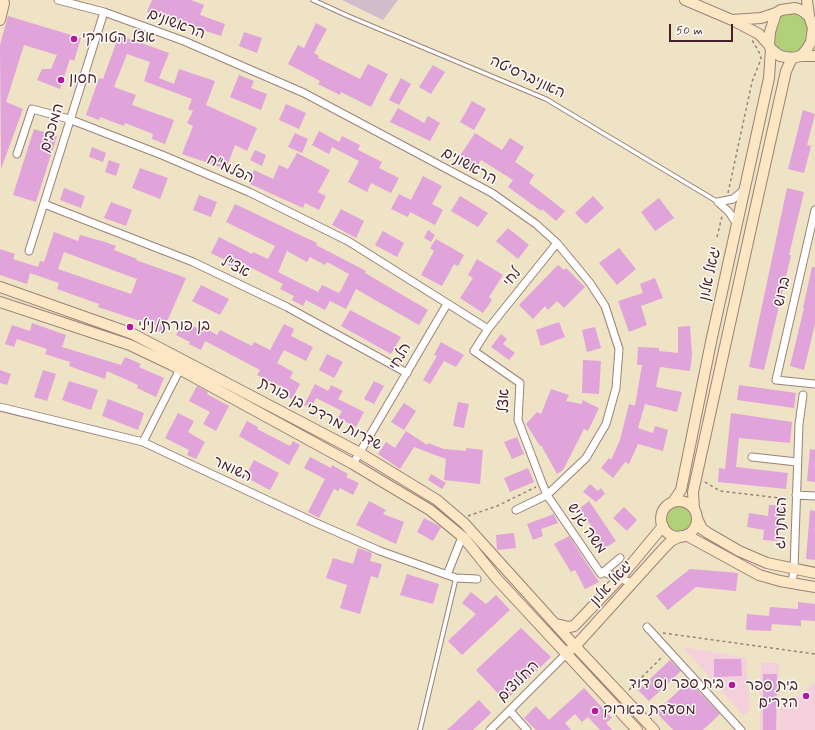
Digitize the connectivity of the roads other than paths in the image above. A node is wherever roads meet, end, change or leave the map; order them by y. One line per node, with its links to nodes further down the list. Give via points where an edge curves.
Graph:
1 (58, 0): 8 (street, הראשונים)
2 (313, 0): 19 (lane, האוניברסיטה, via 546,99)
3 (685, 0): 11 (street)
4 (786, 0): 7 (street)
5 (807, 0): 9 (street)
6 (5, 2): 10 (street)
7 (779, 11): 9 (street, via 795,8); 11 (street, via 761,18); 13 (street, via 770,32)
8 (104, 12): 16 (street, המכבים); 23 (street, הראשונים, via 184,41 304,93 492,193 536,224)
9 (809, 16): 12 (street)
10 (0, 20)
11 (732, 20): 13 (street, via 758,34)
12 (814, 28): 15 (street, via 811,42)
13 (770, 47): 15 (street, via 780,56); 18 (street, יגאל אלון, via 769,78)
14 (815, 56): 15 (street)
15 (796, 57): 44 (street, יגאל אלון, via 786,71 693,492)
16 (69, 119): 17 (street, הפלמ"ח, via 32,109); 20 (street, המכבים); 27 (street, הפלמ"ח, via 249,192 348,241)
17 (16, 154)
18 (744, 189): 19 (street, via 733,199); 22 (street, יגאל אלון)
19 (718, 202): 22 (street, האוניברסיטה, via 726,208)
20 (44, 204): 24 (street, המכבים); 30 (street, אצ"ל, via 193,262 287,307)
21 (815, 210): 31 (street, ברוש, via 776,380)
22 (737, 224): 42 (street, יגאל אלון, via 681,490)
23 (557, 243): 28 (street, לחי); 39 (street, הראשונים, via 590,282 605,306 619,349 616,388 606,424 586,458)
24 (28, 251)
25 (0, 287): 35 (street, שדרות מרדכי בן פורת, via 133,334)
26 (0, 302): 29 (street, שדרות מרדכי בן פורת, via 130,345)
27 (447, 304): 28 (street); 30 (street, הלחי)
28 (488, 329): 39 (street, אצל, via 474,351 520,383 518,420)
29 (180, 369): 34 (street); 38 (street, שדרות מרדכי בן פורת)
30 (407, 373): 35 (street, הלחי)
31 (815, 384)
32 (803, 395): 37 (street, האתרוג)
33 (0, 407): 34 (street, השומר)
34 (143, 442): 52 (street, השומר, via 380,551)
35 (360, 453): 38 (street, הלחי); 59 (street, שדרות מרדכי בן פורת, via 437,500 459,518)
36 (752, 457): 37 (street)
37 (797, 462): 41 (street, האתרוג)
38 (353, 464): 47 (street, שדרות מרדכי בן פורת, via 430,510)
39 (547, 495): 43 (street, הראשונים); 50 (street, משה גניש, via 601,574)
40 (815, 496): 41 (street)
41 (796, 497): 49 (street, האתרוג)
42 (673, 502): 44 (street, via 686,502); 45 (street, via 662,514)
43 (516, 510)
44 (695, 513): 46 (street, via 694,528); 49 (street, via 702,529 725,544 767,563)
45 (663, 526): 46 (street, via 670,534); 55 (street, יגאל אלון)
46 (684, 536): 56 (street, יגאל אלון, via 669,543); 57 (street, via 759,575)
47 (462, 537): 52 (street); 62 (street, שדרות מרדכי בן פורת)
48 (620, 558): 50 (street, משה גניש)
49 (794, 569): 51 (street); 57 (street, האתרוג)
50 (603, 572): 55 (street, משה גניש)
51 (815, 573)
52 (447, 575): 53 (street, השומר)
53 (456, 578): 54 (street, השומר); 64 (lane)
54 (477, 579)
55 (619, 579): 56 (street, משה גניש); 59 (street, יגאל אלון, via 574,626)
56 (632, 583): 61 (street, יגאל אלון)
57 (792, 583): 58 (street)
58 (815, 587)
59 (556, 624): 61 (street, שדרות מרדכי בן פורת)
60 (649, 629): 69 (street)
61 (575, 646): 62 (street, יגאל אלון); 68 (street, שדרות מרדכי בן פורת)
62 (567, 653): 63 (street, החלוצים); 67 (street, שדרות מרדכי בן פורת)
63 (510, 711): 65 (street, החלוצים); 66 (street)
64 (420, 730)
65 (490, 730)
66 (527, 730)
67 (637, 730)
68 (654, 730)
69 (741, 730)

